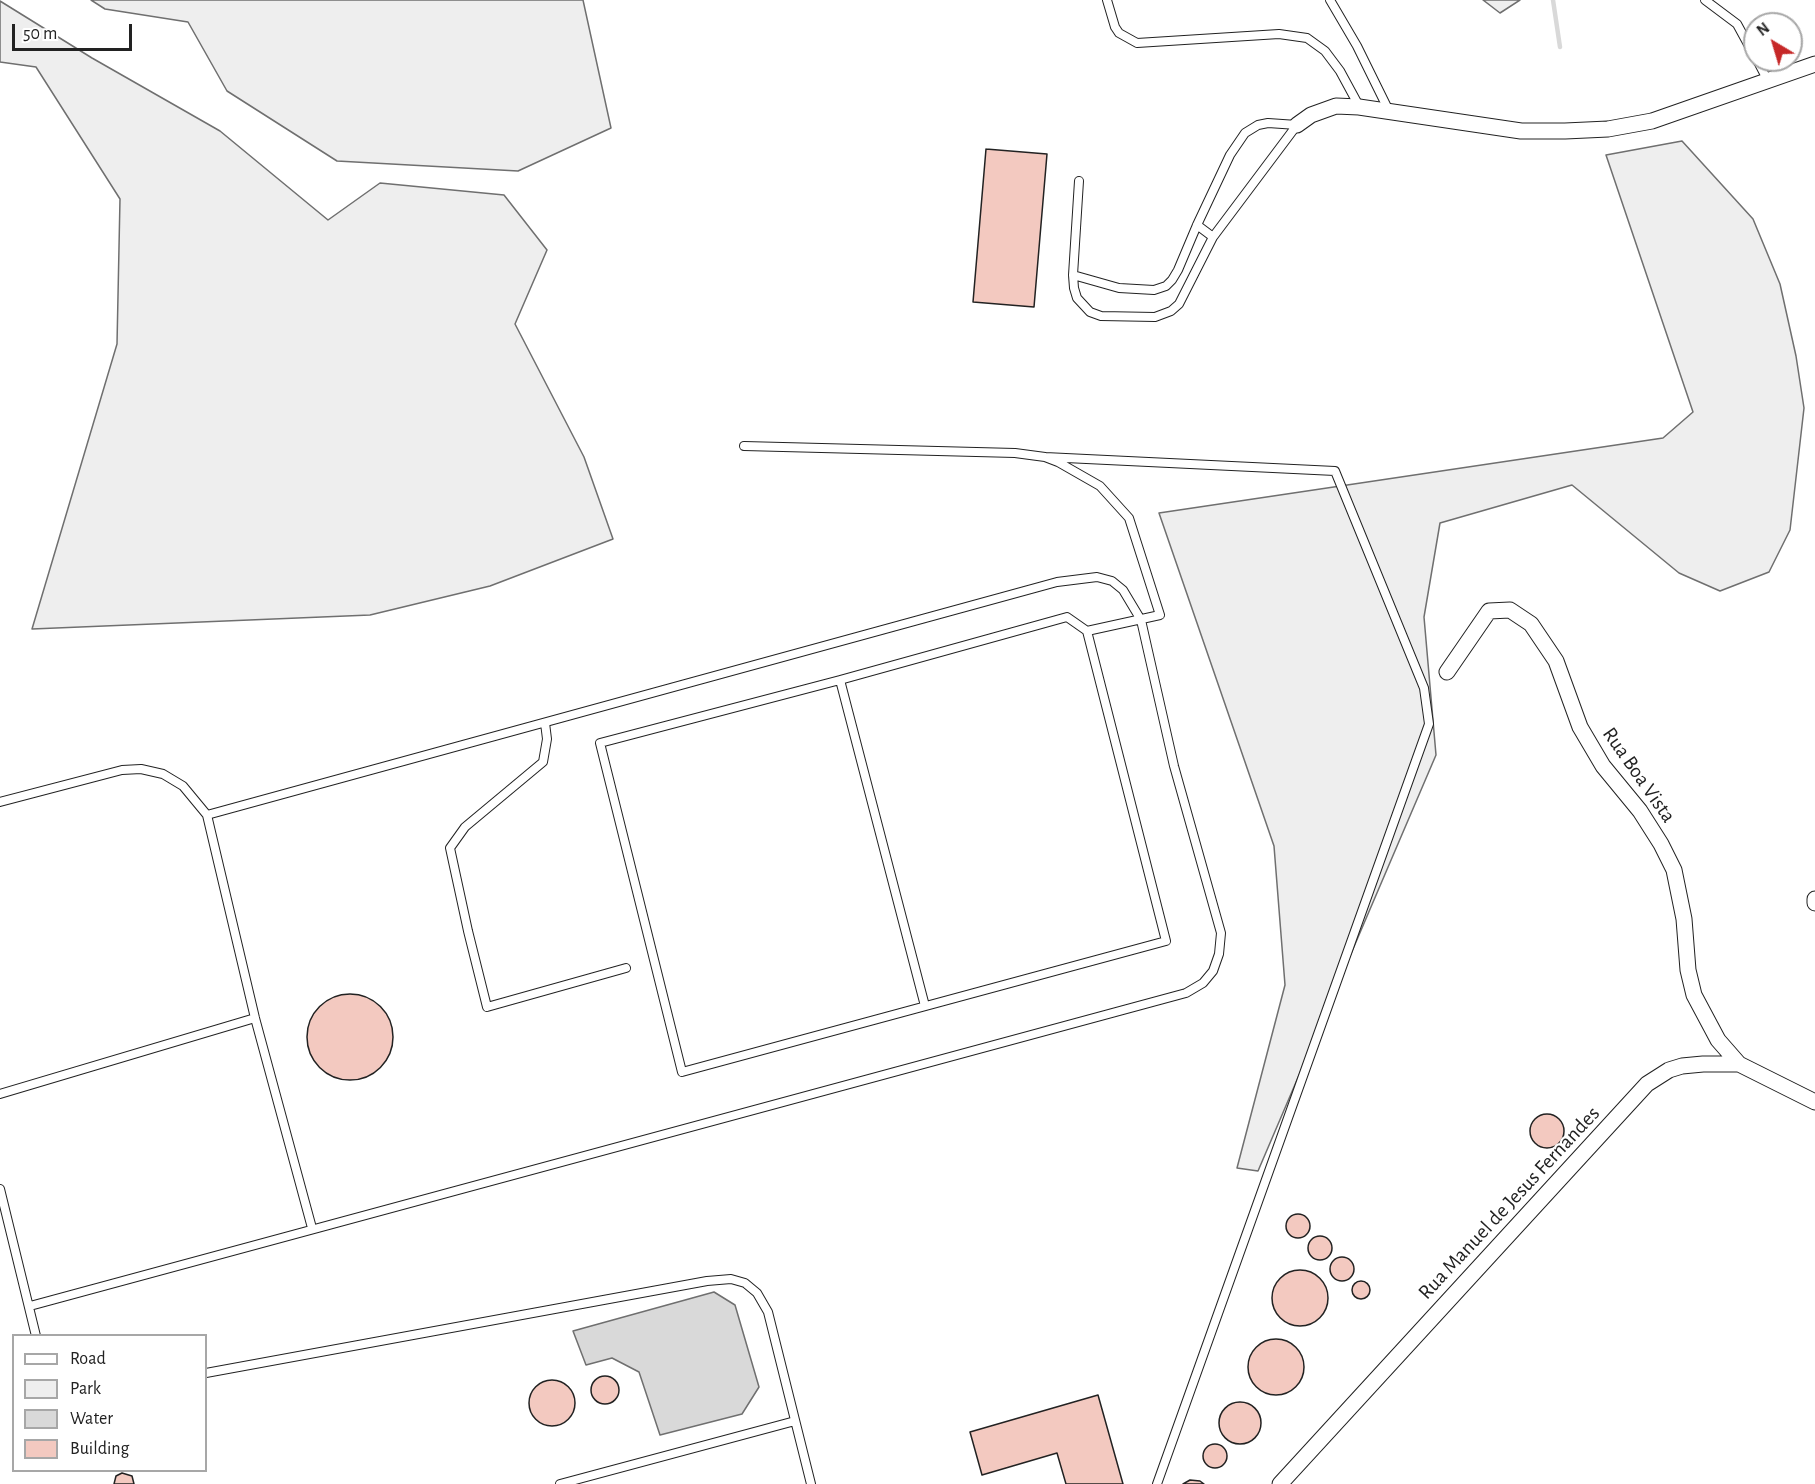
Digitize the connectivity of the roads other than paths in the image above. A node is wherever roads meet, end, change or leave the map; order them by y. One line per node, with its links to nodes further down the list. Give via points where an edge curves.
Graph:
1 (1107, 0): 8 (lane, via 1119,33 1137,43 1279,34 1307,38 1340,71)
2 (1330, 0): 9 (lane)
3 (1706, 0): 4 (lane, via 1737,24)
4 (1743, 35)
5 (1815, 64): 7 (street)
6 (1763, 72): 7 (lane)
7 (1768, 81): 9 (street, via 1652,121 1608,129 1521,131)
8 (1359, 107): 9 (street); 10 (street, via 1321,110)
9 (1389, 112)
10 (1297, 125): 12 (lane, via 1268,123 1245,133 1230,155); 13 (lane)
11 (1079, 181): 14 (lane)
12 (1197, 225): 13 (lane); 14 (lane, via 1172,280 1154,290 1104,285)
13 (1213, 237): 14 (lane, via 1179,304 1155,317 1101,316 1090,312 1077,298)
14 (1073, 274)
15 (744, 446): 16 (lane)
16 (1045, 457): 17 (lane, via 1100,486 1129,518 1160,615); 40 (lane, via 1335,471 1424,688 1429,724)
17 (1141, 620): 18 (lane); 21 (lane, via 1123,590 1112,581 1097,577 1057,582); 33 (lane, via 1174,766 1221,933 1220,954 1203,983 1186,993)
18 (1087, 631): 20 (lane, via 1067,616); 27 (lane, via 1166,941)
19 (1447, 672): 29 (street, Rua Boa Vista, via 1489,611 1510,610 1531,624 1556,661 1580,727 1603,766 1640,811 1674,870 1694,995 1718,1040)
20 (840, 680): 27 (lane); 27 (lane, via 600,743 682,1072)
21 (545, 723): 23 (lane); 26 (lane, via 543,762 465,827 450,848 487,1007)
22 (0, 802): 23 (lane, via 122,770 141,769 163,774 183,786)
23 (207, 815): 28 (lane)
24 (1815, 899): 25 (street)
25 (1815, 903)
26 (626, 968)
27 (925, 1006)
28 (255, 1018): 30 (lane); 33 (lane)
29 (1739, 1064): 31 (street, Rua Manuel de Jesus Fernandes); 41 (street, Rua Manuel de Jesus Fernandes, via 1682,1066 1647,1084)
30 (0, 1094)
31 (1815, 1102)
32 (0, 1189): 34 (lane)
33 (312, 1228): 34 (lane)
34 (30, 1306): 35 (lane)
35 (36, 1334)
36 (207, 1373): 37 (lane, via 731,1279 745,1282 768,1312)
37 (795, 1422): 38 (lane); 39 (lane)
38 (560, 1484)
39 (810, 1484)
40 (1157, 1484)
41 (1280, 1484)

